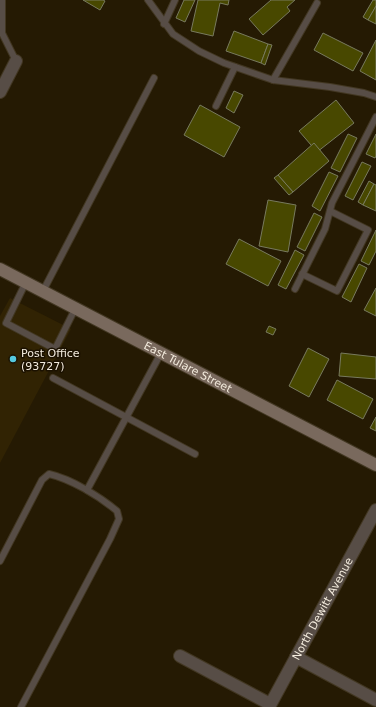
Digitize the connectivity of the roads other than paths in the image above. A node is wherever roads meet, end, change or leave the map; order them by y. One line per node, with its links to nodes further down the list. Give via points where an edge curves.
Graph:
1 (2, 0): 6 (lane, via 2,33)
2 (148, 0): 5 (lane)
3 (175, 0): 5 (lane)
4 (317, 3): 9 (lane)
5 (164, 24): 7 (lane, via 173,34 199,51)
6 (16, 60): 10 (street)
7 (235, 67): 9 (lane); 12 (lane)
8 (154, 78): 19 (lane)
9 (273, 80): 11 (lane, via 330,87)
10 (0, 92)
11 (376, 97)
12 (216, 106)
13 (376, 117): 14 (lane)
14 (330, 211): 16 (lane, via 325,229); 16 (lane, via 368,230 337,291)
15 (0, 269): 17 (main road, East Tulare Street)
16 (302, 274): 18 (lane)
17 (26, 282): 19 (main road, East Tulare Street); 20 (lane, via 6,323 55,349)
18 (294, 290)
19 (43, 291): 20 (main road, East Tulare Street)
20 (75, 309): 21 (main road, East Tulare Street)
21 (161, 353): 23 (lane); 25 (main road, East Tulare Street)
22 (53, 378): 23 (lane)
23 (126, 417): 24 (lane); 26 (lane)
24 (195, 454)
25 (376, 465)
26 (87, 490): 28 (lane, via 49,474 42,480); 33 (lane, via 118,511 119,519)
27 (376, 510): 30 (street, North Dewitt Avenue)
28 (0, 561)
29 (180, 656): 32 (street)
30 (296, 657): 31 (street); 32 (street, North Dewitt Avenue)
31 (376, 700)
32 (270, 706)
33 (21, 707)

